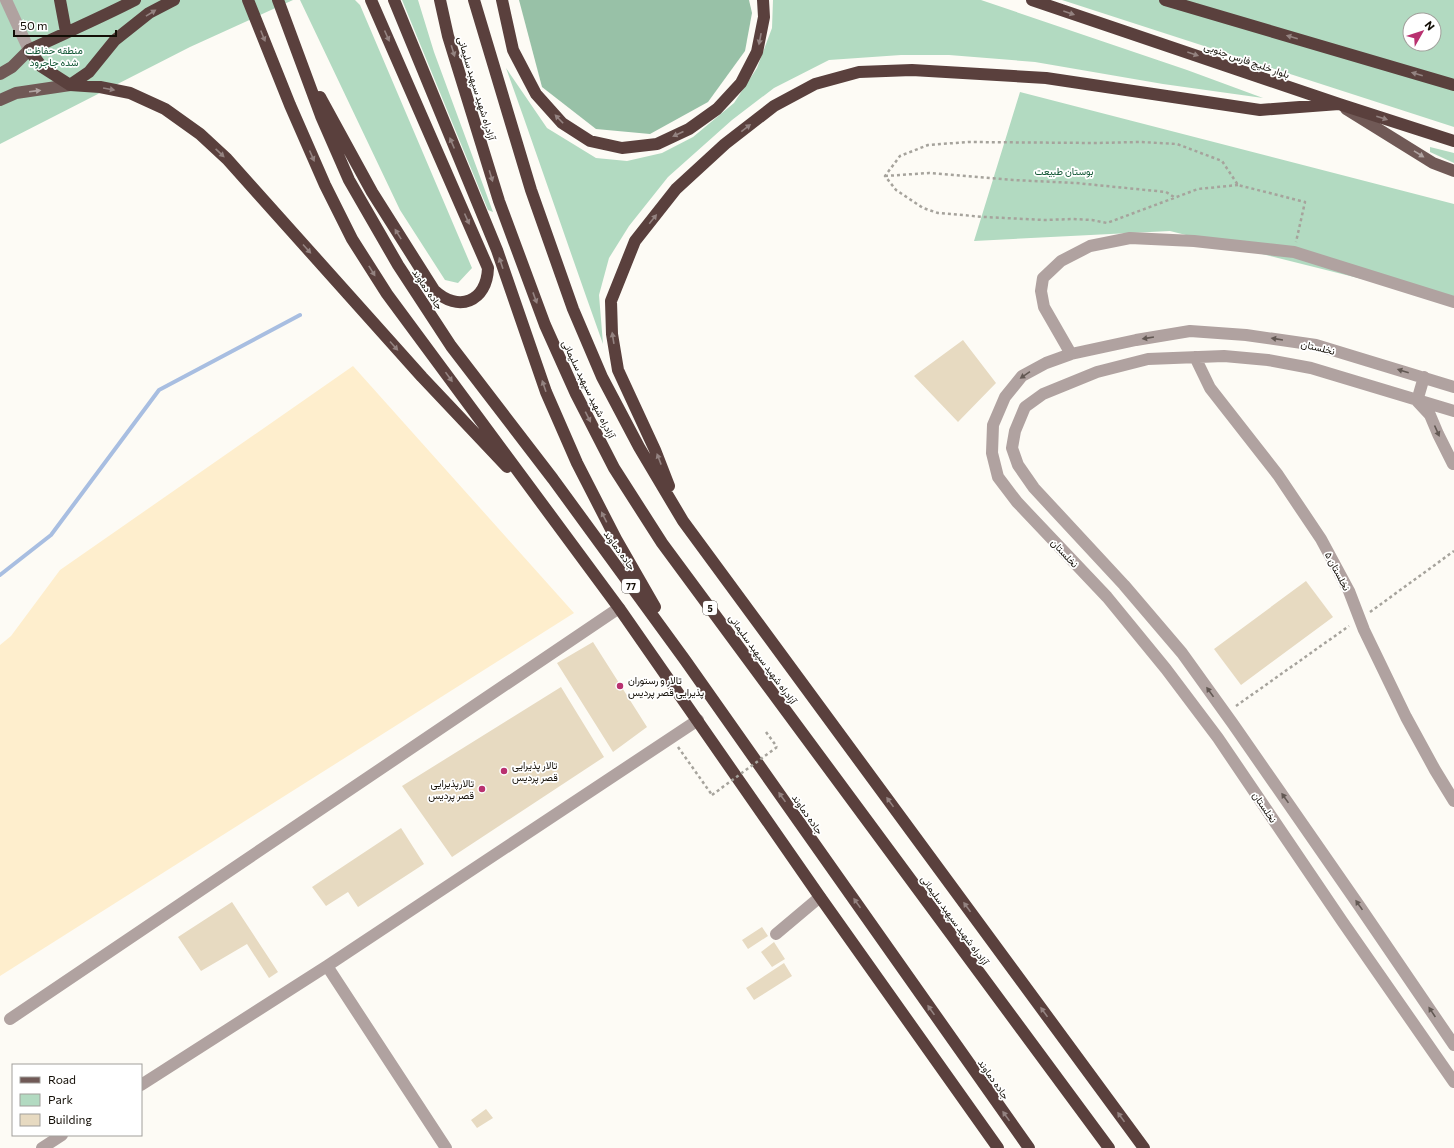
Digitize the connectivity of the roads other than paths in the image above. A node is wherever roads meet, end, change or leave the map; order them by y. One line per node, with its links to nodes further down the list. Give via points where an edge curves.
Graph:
1 (6, 0): 20 (street)
2 (60, 0): 17 (highway)
3 (136, 0): 17 (highway)
4 (174, 0): 23 (highway, one-way to 4, via 89,72 115,40 149,13)
5 (248, 0): 37 (highway, 77, one-way to 37, via 290,105 352,239 387,294)
6 (278, 0): 21 (highway, جاده دماوند / 77)
7 (372, 0): 21 (highway, one-way to 21, via 488,268 488,280 475,298 453,302 442,298 434,290 372,192)
8 (394, 0): 40 (highway, one-way to 8, via 616,540 577,463 546,392 497,250)
9 (435, 0): 18 (highway)
10 (440, 0): 18 (highway, آزادراه شهید سپهبد سلیمانی / 5)
11 (474, 0): 19 (highway, آزادراه شهید سپهبد سلیمانی)
12 (483, 0): 19 (highway)
13 (502, 0): 14 (highway, one-way to 13, via 764,17 757,52 740,83 717,109 689,129 657,144 622,148 590,141 562,123 536,94 512,50)
14 (763, 0)
15 (1032, 0): 26 (highway, بلوار خلیج فارس جنوبی, one-way to 26)
16 (1165, 0): 24 (highway, one-way to 16)
17 (66, 32): 20 (highway)
18 (448, 36): 55 (highway, آزادراه شهید سپهبد سلیمانی / 5, one-way to 55, via 499,201 545,325 576,394 614,468 662,543)
19 (484, 37): 38 (highway, آزادراه شهید سپهبد سلیمانی, via 531,190 573,309 602,377 639,447)
20 (29, 50): 22 (main road, via 12,67); 23 (highway, via 42,67)
21 (298, 57): 40 (highway, جاده دماوند / 77, via 349,180 398,265 451,346)
22 (0, 74)
23 (70, 85): 25 (main road, one-way to 23, via 16,93); 37 (highway, one-way to 37, via 130,93 165,109 200,134 227,159 422,377)
24 (1454, 85)
25 (0, 100)
26 (1339, 104): 27 (highway, بلوار خلیج فارس جنوبی, one-way to 27); 28 (main road, one-way to 28, via 1433,163); 38 (highway, one-way to 26, via 655,450 618,370 612,334 612,301 635,241 676,189 725,144 774,106 815,84 860,72 912,70 1046,78 1260,110)
27 (1454, 141)
28 (1454, 170)
29 (1454, 302): 30 (street, via 1294,252 1194,241 1130,238 1090,246 1061,261 1043,278 1041,292 1044,307)
30 (1071, 354): 32 (street, نخلستان, one-way to 30, via 1316,345 1246,334 1190,332); 48 (street, نخلستان, one-way to 48, via 1046,363 1022,376 1005,397 993,424 992,454 998,477 1017,502 1107,597 1176,681 1218,738)
31 (1195, 357): 34 (street, via 1224,356 1268,360 1311,368); 42 (street, نخلستان ۵, via 1210,388 1278,475 1321,539 1349,591 1406,717); 47 (street, one-way to 31, via 1182,653 1129,590 1034,488 1018,465 1012,448 1015,431 1025,407 1043,394 1098,372 1148,359)
32 (1424, 377): 33 (street, نخلستان); 34 (street)
33 (1454, 387)
34 (1417, 401): 35 (street); 36 (street, one-way to 36, via 1430,415)
35 (1454, 411)
36 (1454, 462)
37 (540, 502): 39 (highway, 77)
38 (683, 521): 56 (highway, آزادراه شهید سپهبد سلیمانی, one-way to 38)
39 (619, 608): 41 (highway, 77); 46 (street)
40 (686, 660): 54 (highway, جاده دماوند / 77, one-way to 40)
41 (698, 720): 43 (highway, 77); 45 (street)
42 (1454, 801)
43 (820, 897): 44 (street); 53 (highway, 77)
44 (776, 934)
45 (327, 966): 49 (street); 52 (street)
46 (10, 1019)
47 (1454, 1045)
48 (1454, 1082)
49 (142, 1084)
50 (60, 1136): 51 (street)
51 (42, 1148)
52 (446, 1148)
53 (998, 1148)
54 (1029, 1148)
55 (1109, 1148)
56 (1144, 1148)

